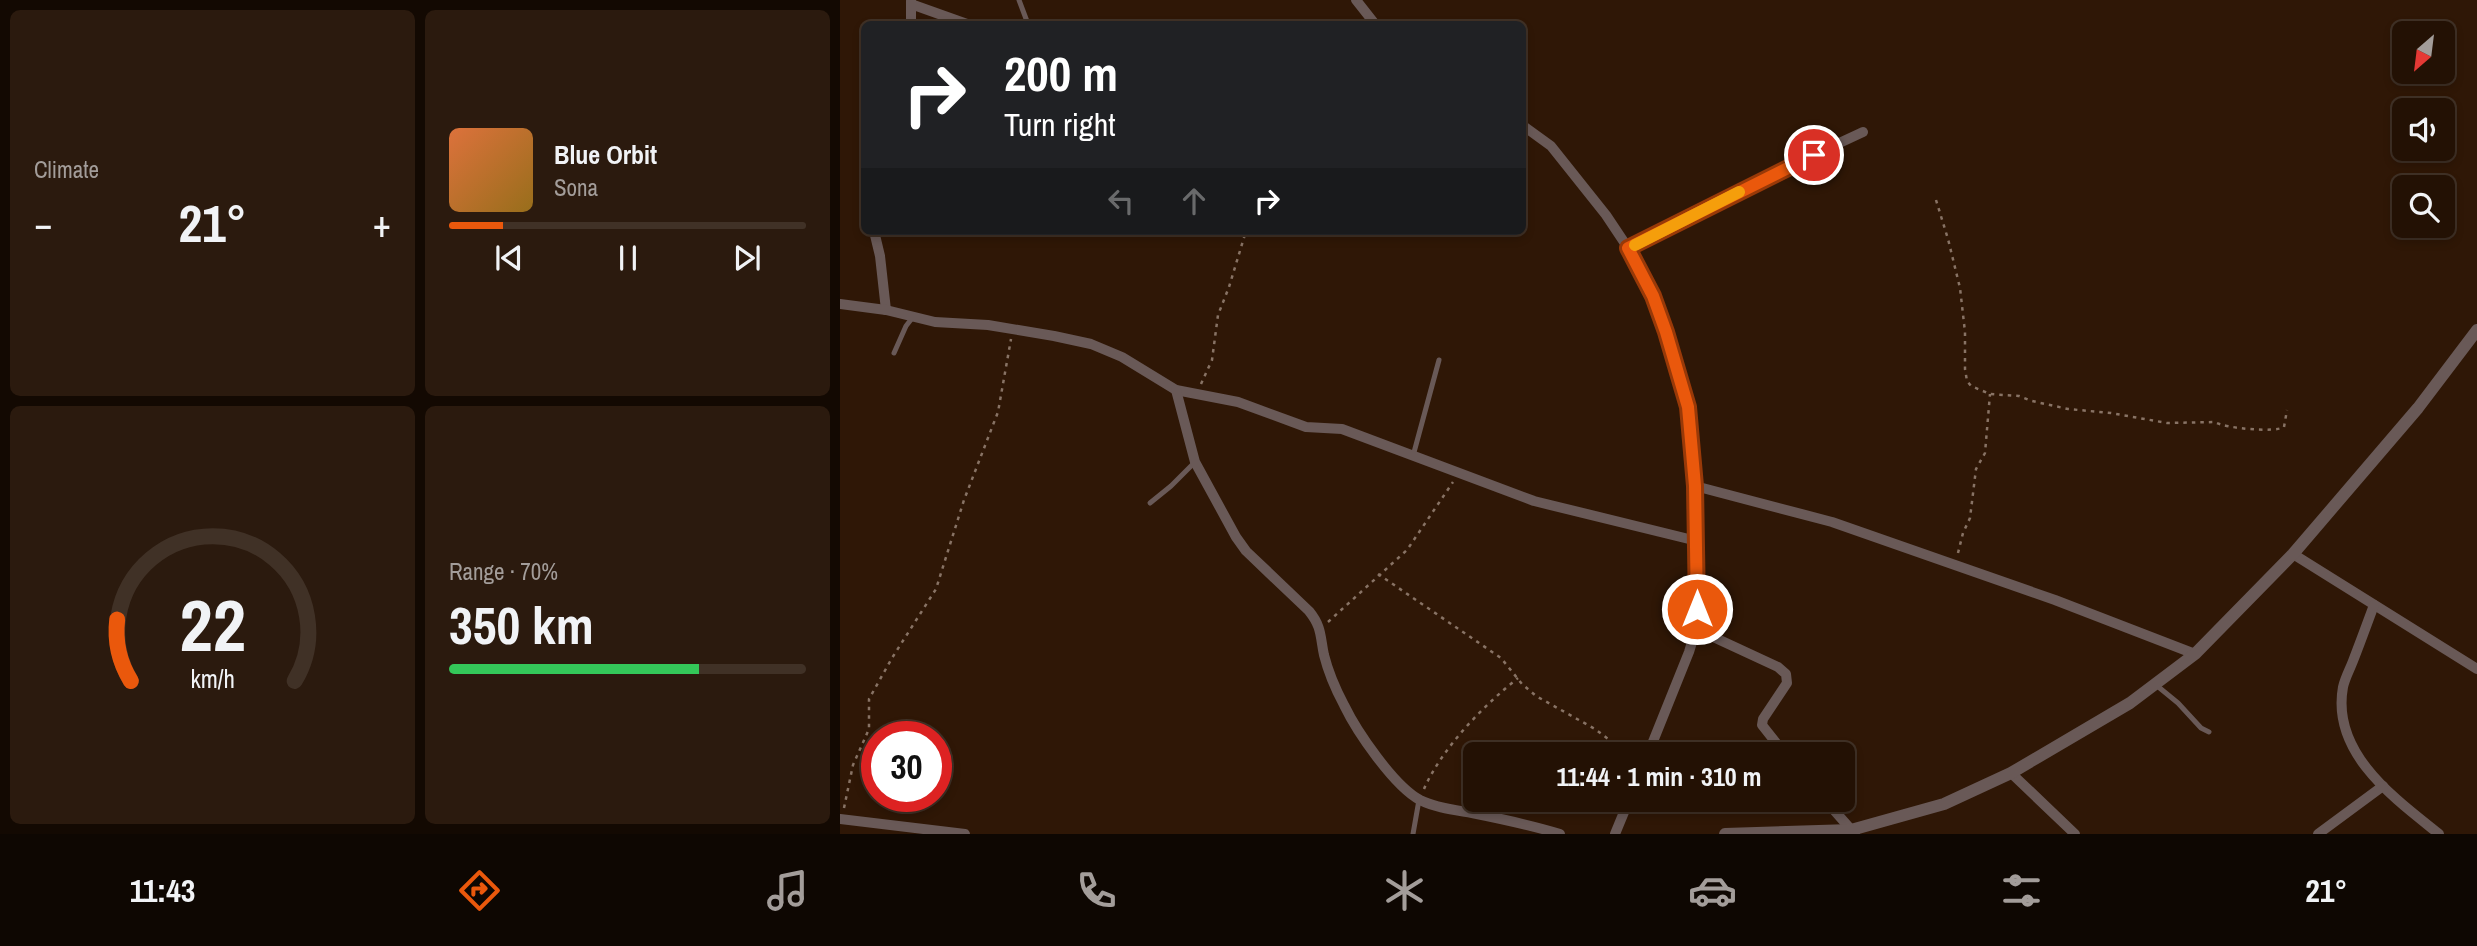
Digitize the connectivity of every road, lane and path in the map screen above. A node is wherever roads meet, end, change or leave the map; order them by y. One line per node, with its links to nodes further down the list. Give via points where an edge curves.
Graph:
1 (1019, 0): 6 (lane)
2 (1356, 0): 7 (street)
3 (911, 2): 4 (street); 5 (street)
4 (911, 21)
5 (959, 21)
6 (1027, 21)
7 (1374, 21)
8 (1526, 128): 13 (street, via 1551,146)
9 (1863, 132): 13 (street)
10 (1936, 200): 23 (path, via 1960,288 1967,381)
11 (875, 235): 15 (street)
12 (1245, 235): 22 (path, via 1218,315 1212,360)
13 (1628, 248): 28 (street, via 1653,296 1688,407)
14 (840, 304): 15 (street)
15 (886, 310): 16 (street)
16 (913, 317): 17 (street); 19 (lane)
17 (1011, 329): 21 (street, via 1091,344); 50 (path, via 989,439 936,589 869,699 869,729 853,765)
18 (2477, 330): 31 (street, via 2418,408)
19 (894, 353)
20 (1439, 360): 25 (lane)
21 (1176, 390): 22 (street); 26 (street)
22 (1196, 394): 25 (street, via 1238,402 1306,427 1349,430)
23 (1990, 394): 24 (path, via 2167,423 2215,422 2262,431 2281,430); 32 (path, via 1985,453 1976,469 1970,518)
24 (2287, 410)
25 (1413, 456): 27 (street)
26 (1195, 462): 29 (lane); 35 (street, via 1236,537 1309,611)
27 (1458, 474): 30 (street, via 1534,501); 33 (path, via 1407,550)
28 (1695, 486): 30 (street); 32 (street, via 1832,522)
29 (1150, 503)
30 (1697, 541): 36 (street)
31 (2293, 554): 34 (street); 37 (street)
32 (1952, 566): 37 (street)
33 (1378, 574): 35 (path); 39 (path, via 1501,658)
34 (2374, 605): 38 (street); 46 (street, via 2343,687 2344,723 2349,742)
35 (1320, 629): 47 (street, via 1324,657 1344,706 1392,775)
36 (1696, 629): 43 (street); 44 (street, via 1786,674 1787,683 1762,725)
37 (2195, 654): 40 (street)
38 (2477, 668)
39 (1518, 678): 42 (path, via 1536,696); 47 (path, via 1469,723 1430,776)
40 (2156, 685): 41 (lane); 45 (street)
41 (2208, 732)
42 (1612, 742)
43 (1653, 742)
44 (1775, 742)
45 (2011, 773): 51 (street, via 1944,804); 57 (street)
46 (2383, 786): 58 (street); 59 (street)
47 (1419, 800): 53 (lane); 54 (street)
48 (1624, 812): 55 (street)
49 (1836, 812): 51 (street)
50 (841, 819): 52 (street)
51 (1853, 832): 56 (street)
52 (965, 834)
53 (1413, 834)
54 (1560, 834)
55 (1615, 834)
56 (1725, 834)
57 (2075, 834)
58 (2319, 834)
59 (2439, 834)

